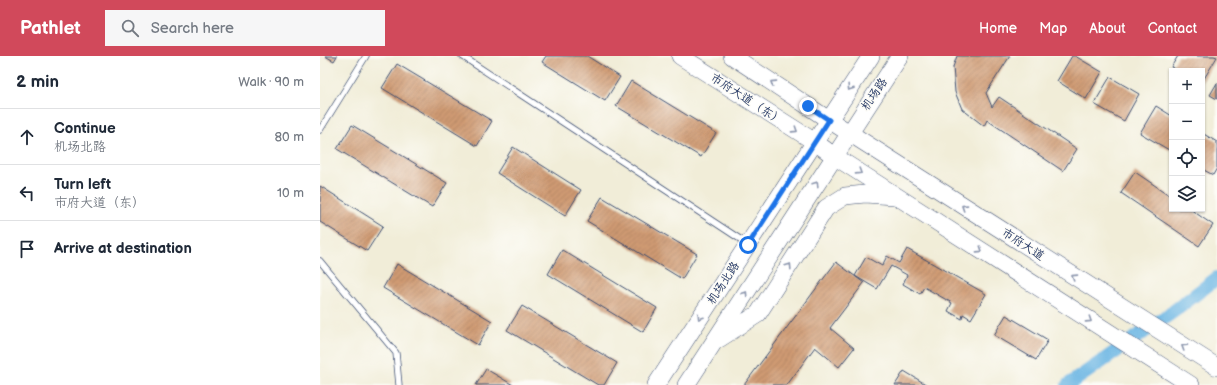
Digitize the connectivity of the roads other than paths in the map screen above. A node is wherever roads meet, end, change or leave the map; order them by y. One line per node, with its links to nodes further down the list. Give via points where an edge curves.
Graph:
1 (366, 56): 8 (lane)
2 (462, 56): 13 (lane)
3 (680, 56): 10 (main road, 市府大道（东）, one-way to 10)
4 (732, 56): 7 (main road, one-way to 4)
5 (872, 56): 7 (main road, 机场路, one-way to 7)
6 (900, 56): 9 (main road, 机场路)
7 (829, 120): 9 (main road, 市府大道); 10 (main road, 机场北路)
8 (320, 130)
9 (849, 133): 11 (main road, 机场北路); 16 (main road, 市府大道, one-way to 9)
10 (815, 142): 11 (main road); 13 (main road, 机场北路)
11 (834, 156): 12 (main road, one-way to 12); 15 (main road, 机场北路, one-way to 11)
12 (896, 196): 15 (main road, one-way to 12, via 758,314 826,208 845,196); 20 (main road, one-way to 20)
13 (748, 245): 18 (main road, 机场北路, one-way to 18)
14 (320, 261): 17 (lane, via 396,353)
15 (714, 342): 19 (main road, 机场北路)
16 (1217, 367)
17 (399, 385)
18 (656, 385)
19 (686, 385)
20 (1191, 385)

